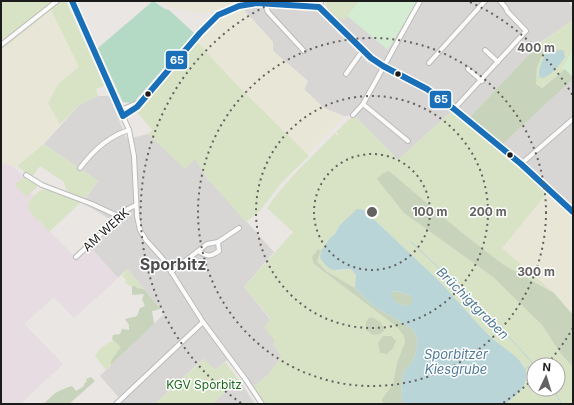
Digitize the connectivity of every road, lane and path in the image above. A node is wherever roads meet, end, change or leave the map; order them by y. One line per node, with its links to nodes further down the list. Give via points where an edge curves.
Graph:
1 (57, 1): 12 (street)
2 (72, 1): 25 (street)
3 (316, 1): 10 (street)
4 (321, 1): 11 (street)
5 (420, 1): 18 (street)
6 (485, 1): 17 (street)
7 (500, 1): 16 (street, via 526,31)
8 (249, 3): 9 (street); 22 (street, via 231,8 215,17)
9 (265, 4): 10 (street); 13 (street, via 268,12)
10 (313, 6): 11 (street)
11 (320, 8): 14 (street)
12 (1, 45)
13 (304, 50)
14 (363, 50): 18 (street); 20 (street)
15 (485, 50): 16 (street)
16 (498, 62): 21 (street)
17 (429, 63)
18 (383, 66): 23 (street); 24 (street, via 427,89)
19 (468, 68): 21 (street)
20 (346, 74)
21 (482, 81): 24 (street)
22 (140, 102): 25 (street); 27 (street)
23 (363, 104): 26 (street); 30 (street)
24 (454, 109): 31 (street)
25 (121, 110): 27 (street)
26 (353, 115)
27 (123, 116): 29 (street)
28 (572, 121): 31 (street)
29 (129, 130): 32 (street, via 104,144 89,156); 34 (street, via 134,156)
30 (408, 141)
31 (521, 164): 35 (street)
32 (80, 168)
33 (26, 175): 36 (street, via 42,185)
34 (136, 205): 36 (street, AM WERK); 41 (street, via 140,230)
35 (573, 212)
36 (120, 217): 40 (street, AM WERK)
37 (239, 228): 38 (street)
38 (218, 242): 39 (street, via 207,244); 39 (street, via 219,251 211,256)
39 (198, 251): 41 (street)
40 (76, 257)
41 (171, 272): 42 (street)
42 (203, 322): 43 (street); 44 (street)
43 (116, 404)
44 (262, 404)

